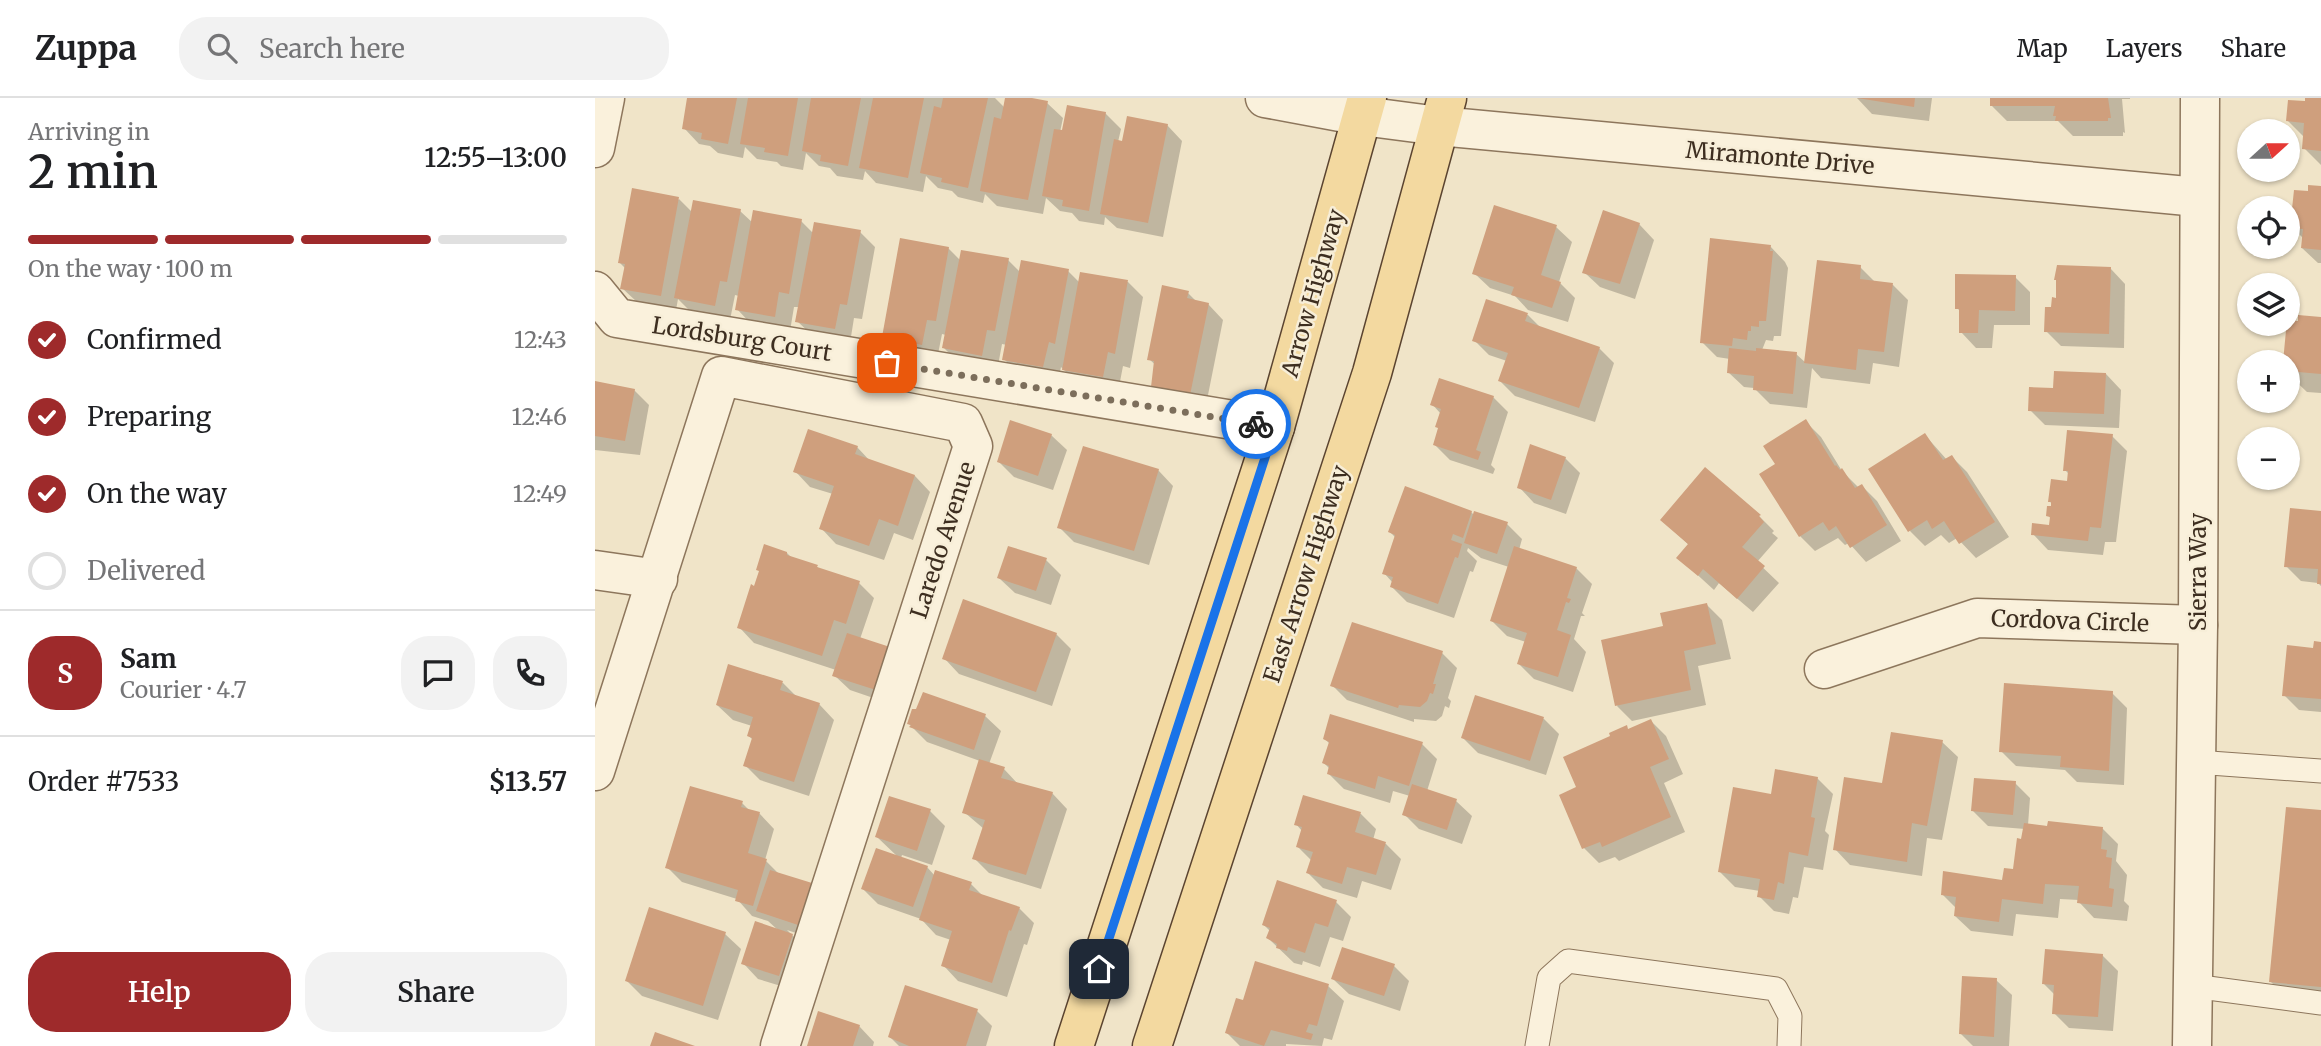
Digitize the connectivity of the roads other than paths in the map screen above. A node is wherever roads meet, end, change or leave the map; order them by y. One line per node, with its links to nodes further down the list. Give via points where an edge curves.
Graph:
1 (605, 98): 6 (street)
2 (1265, 98): 4 (street)
3 (2200, 98): 7 (street, Sierra Way)
4 (1365, 107): 5 (street, Miramonte Drive); 9 (main road, Arrow Highway)
5 (1443, 112): 7 (street, Miramonte Drive); 21 (main road, East Arrow Highway, via 1372,373)
6 (595, 148)
7 (2198, 197): 12 (street, Sierra Way)
8 (595, 292): 9 (street, Lordsburg Court, via 617,318)
9 (1275, 427): 20 (main road, Arrow Highway)
10 (595, 570): 11 (street)
11 (658, 579): 15 (street, Laredo Avenue); 19 (street, Laredo Avenue, via 721,376 963,423 973,446)
12 (2198, 625): 13 (street, Cordova Circle, via 1977,618); 14 (street, Sierra Way)
13 (1824, 669)
14 (2196, 762): 16 (lane); 17 (street, Sierra Way)
15 (595, 771)
16 (2321, 771)
17 (2193, 986): 18 (lane); 24 (street, Sierra Way)
18 (2321, 1003)
19 (781, 1046)
20 (1074, 1046)
21 (1152, 1046)
22 (1537, 1046): 23 (lane, via 1549,978 1568,961 1776,989 1790,1016)
23 (1789, 1046)
24 (2192, 1046)

